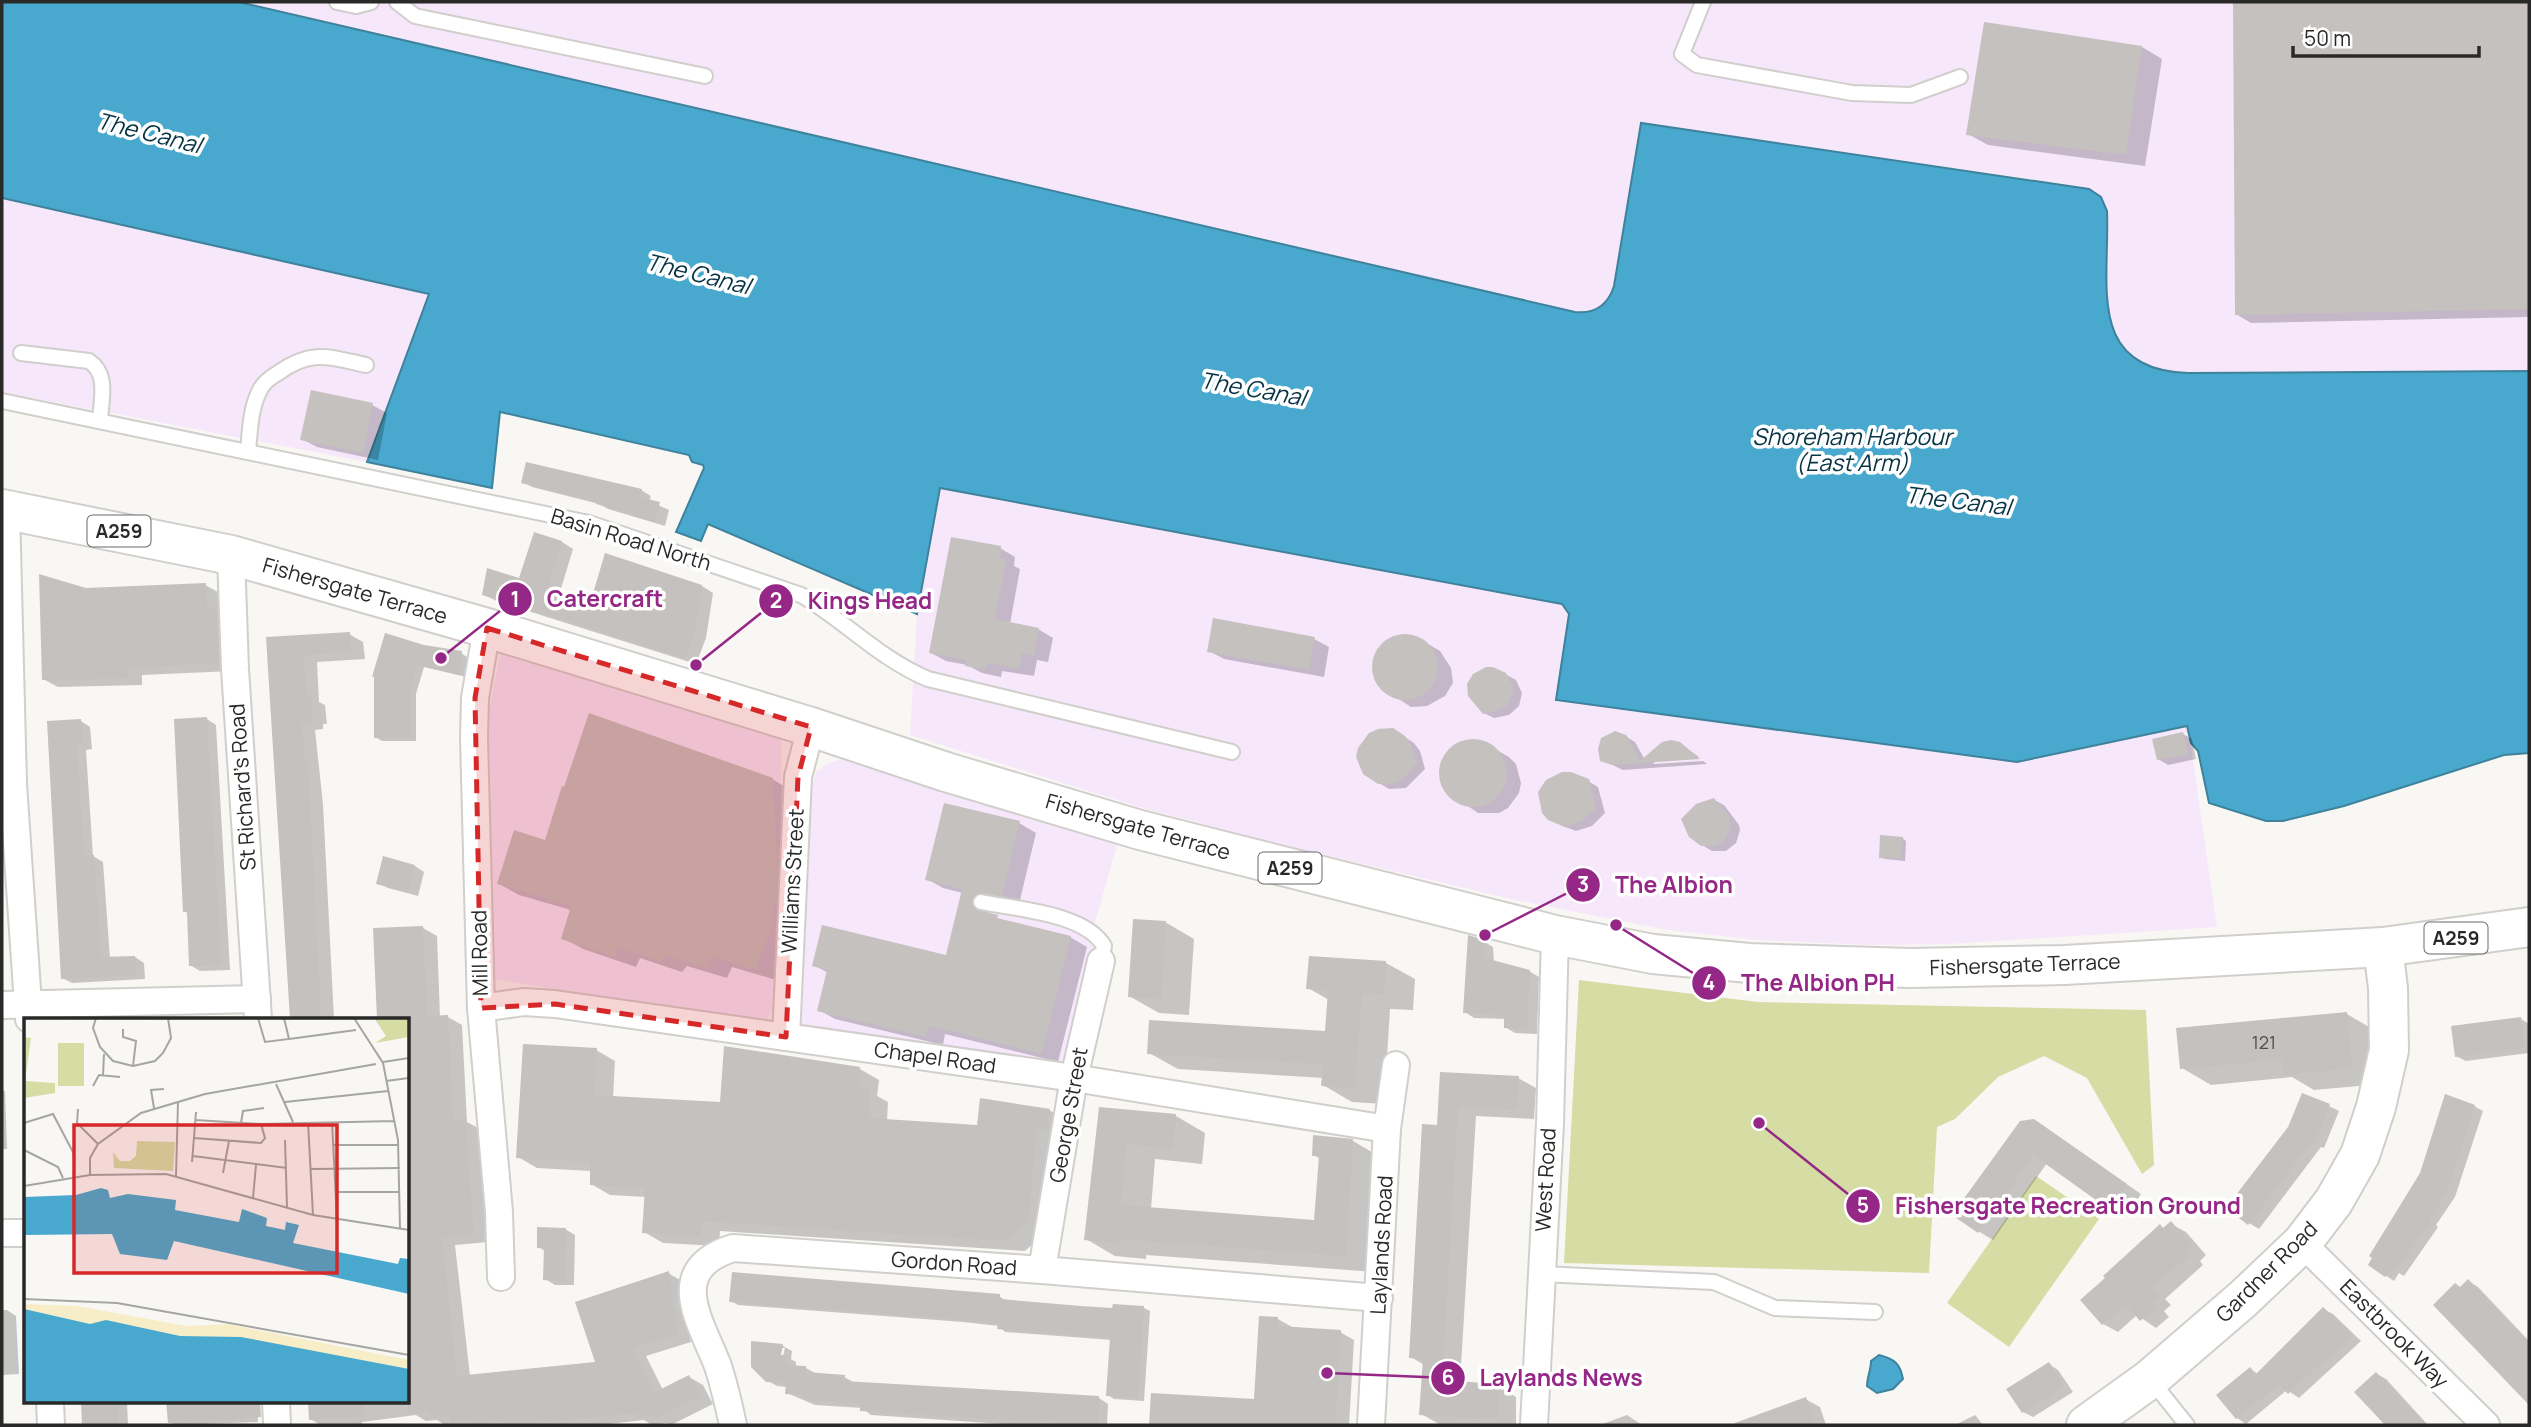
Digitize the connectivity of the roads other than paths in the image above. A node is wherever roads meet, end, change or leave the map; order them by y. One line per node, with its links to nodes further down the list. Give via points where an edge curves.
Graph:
1 (337, 2): 2 (lane, via 356,6)
2 (371, 2)
3 (397, 2): 5 (lane, via 415,16)
4 (1703, 2): 6 (lane, via 1682,54 1697,65 1852,93 1911,95)
5 (705, 76)
6 (1960, 77)
7 (21, 353): 10 (lane, via 89,361 96,366 102,377)
8 (366, 365): 11 (lane, via 305,357 271,378 259,391)
9 (2, 401): 10 (lane, Basin Road North)
10 (100, 421): 11 (lane, Basin Road North)
11 (248, 451): 16 (lane, Basin Road North, via 589,523 801,595 904,669 928,679)
12 (4, 509): 13 (main road, Fishersgate Terrace / A259); 17 (street)
13 (231, 555): 14 (main road, Fishersgate Terrace / A259); 25 (street, St Richard's Road)
14 (487, 628): 15 (main road, Fishersgate Terrace / A259); 23 (street, Mill Road, via 475,698)
15 (811, 727): 20 (main road, Fishersgate Terrace / A259, via 1140,830); 26 (street, Williams Street, via 798,777)
16 (1232, 752)
17 (8, 784): 24 (street)
18 (981, 902): 22 (lane, via 1070,920 1099,937 1104,946)
19 (2529, 928): 21 (main road, A259)
20 (1555, 935): 21 (main road, Fishersgate Terrace / A259, via 1653,954 1749,963 1911,968 2064,965); 34 (street, West Road)
21 (2383, 947): 32 (main road, Gardner Road, via 2389,1050 2376,1107 2360,1155 2334,1201)
22 (1101, 961): 28 (street, George Street)
23 (481, 1008): 26 (street, Chapel Road, via 524,1002 555,1004); 35 (street, Mill Road)
24 (19, 1009): 25 (street)
25 (258, 1009)
26 (786, 1037): 28 (street, Chapel Road)
27 (1396, 1065): 29 (street, Laylands Road)
28 (1074, 1078): 29 (street, Chapel Road); 33 (street, George Street)
29 (1387, 1129): 36 (street, Laylands Road)
30 (2, 1233): 31 (street)
31 (24, 1233)
32 (2302, 1243): 38 (main road, Gardner Road); 48 (street, Eastbrook Way)
33 (1042, 1270): 36 (street, Gordon Road); 43 (street, Gordon Road, via 733,1248 722,1252 702,1266 692,1298)
34 (1541, 1274): 37 (lane, via 1714,1282 1775,1308); 45 (street, West Road)
35 (501, 1278)
36 (1379, 1298): 44 (street, Laylands Road)
37 (1875, 1312)
38 (2150, 1379): 46 (main road, Gardner Road); 47 (lane)
39 (50, 1402): 41 (street)
40 (276, 1402): 42 (street)
41 (51, 1425)
42 (277, 1425)
43 (733, 1425)
44 (1371, 1425)
45 (1534, 1425)
46 (2086, 1425)
47 (2187, 1425)
48 (2486, 1425)

